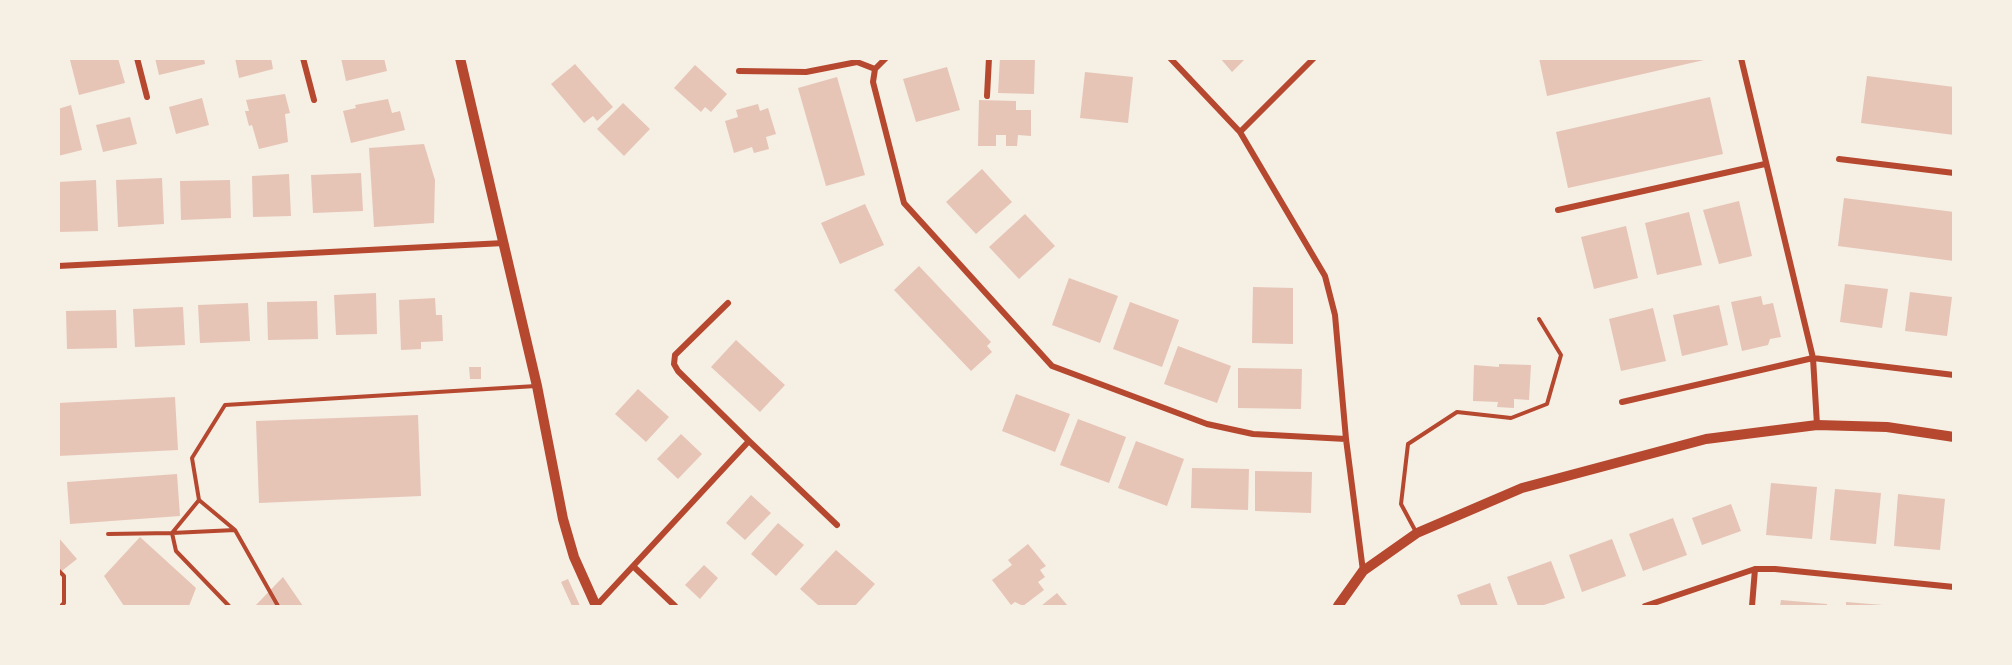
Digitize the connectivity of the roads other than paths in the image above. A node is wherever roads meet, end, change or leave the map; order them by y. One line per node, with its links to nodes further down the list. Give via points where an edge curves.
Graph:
1 (137, 58): 12 (street)
2 (303, 58): 13 (street)
3 (460, 58): 19 (main road)
4 (886, 58): 9 (street)
5 (989, 58): 11 (street)
6 (1170, 58): 14 (street)
7 (1314, 58): 14 (street)
8 (1741, 58): 16 (street)
9 (875, 69): 10 (street, via 857,62 806,72); 29 (street, via 873,82 904,203 1052,366 1207,424 1253,434)
10 (739, 71)
11 (987, 96)
12 (147, 97)
13 (314, 100)
14 (1240, 132): 29 (street, via 1325,276 1335,315)
15 (1839, 159): 17 (street)
16 (1765, 164): 18 (street); 23 (street)
17 (1953, 173)
18 (1558, 210)
19 (505, 243): 20 (street); 25 (main road)
20 (58, 266)
21 (728, 303): 30 (street, via 675,355 675,364)
22 (1539, 319): 35 (lane, via 1561,356 1547,404 1511,418 1457,412 1408,444 1401,504)
23 (1813, 358): 24 (street); 26 (street); 27 (street)
24 (1953, 375)
25 (537, 386): 31 (lane, via 225,405 192,458); 45 (main road, via 563,519)
26 (1622, 402)
27 (1817, 425): 28 (main road, via 1887,427); 35 (main road, via 1707,440 1522,488)
28 (1953, 437)
29 (1346, 439): 40 (street)
30 (749, 441): 32 (street); 37 (street)
31 (199, 500): 33 (lane); 34 (lane)
32 (837, 525)
33 (235, 530): 34 (lane); 44 (lane)
34 (172, 533): 36 (lane); 43 (lane, via 176,551)
35 (1417, 533): 40 (main road)
36 (108, 534)
37 (634, 567): 45 (street); 46 (street)
38 (1755, 569): 41 (street); 48 (street); 49 (street)
39 (58, 570): 42 (lane, via 64,576)
40 (1363, 571): 47 (main road)
41 (1953, 587)
42 (61, 606)
43 (229, 606)
44 (278, 606)
45 (596, 606)
46 (675, 606)
47 (1338, 606)
48 (1645, 606)
49 (1752, 606)

